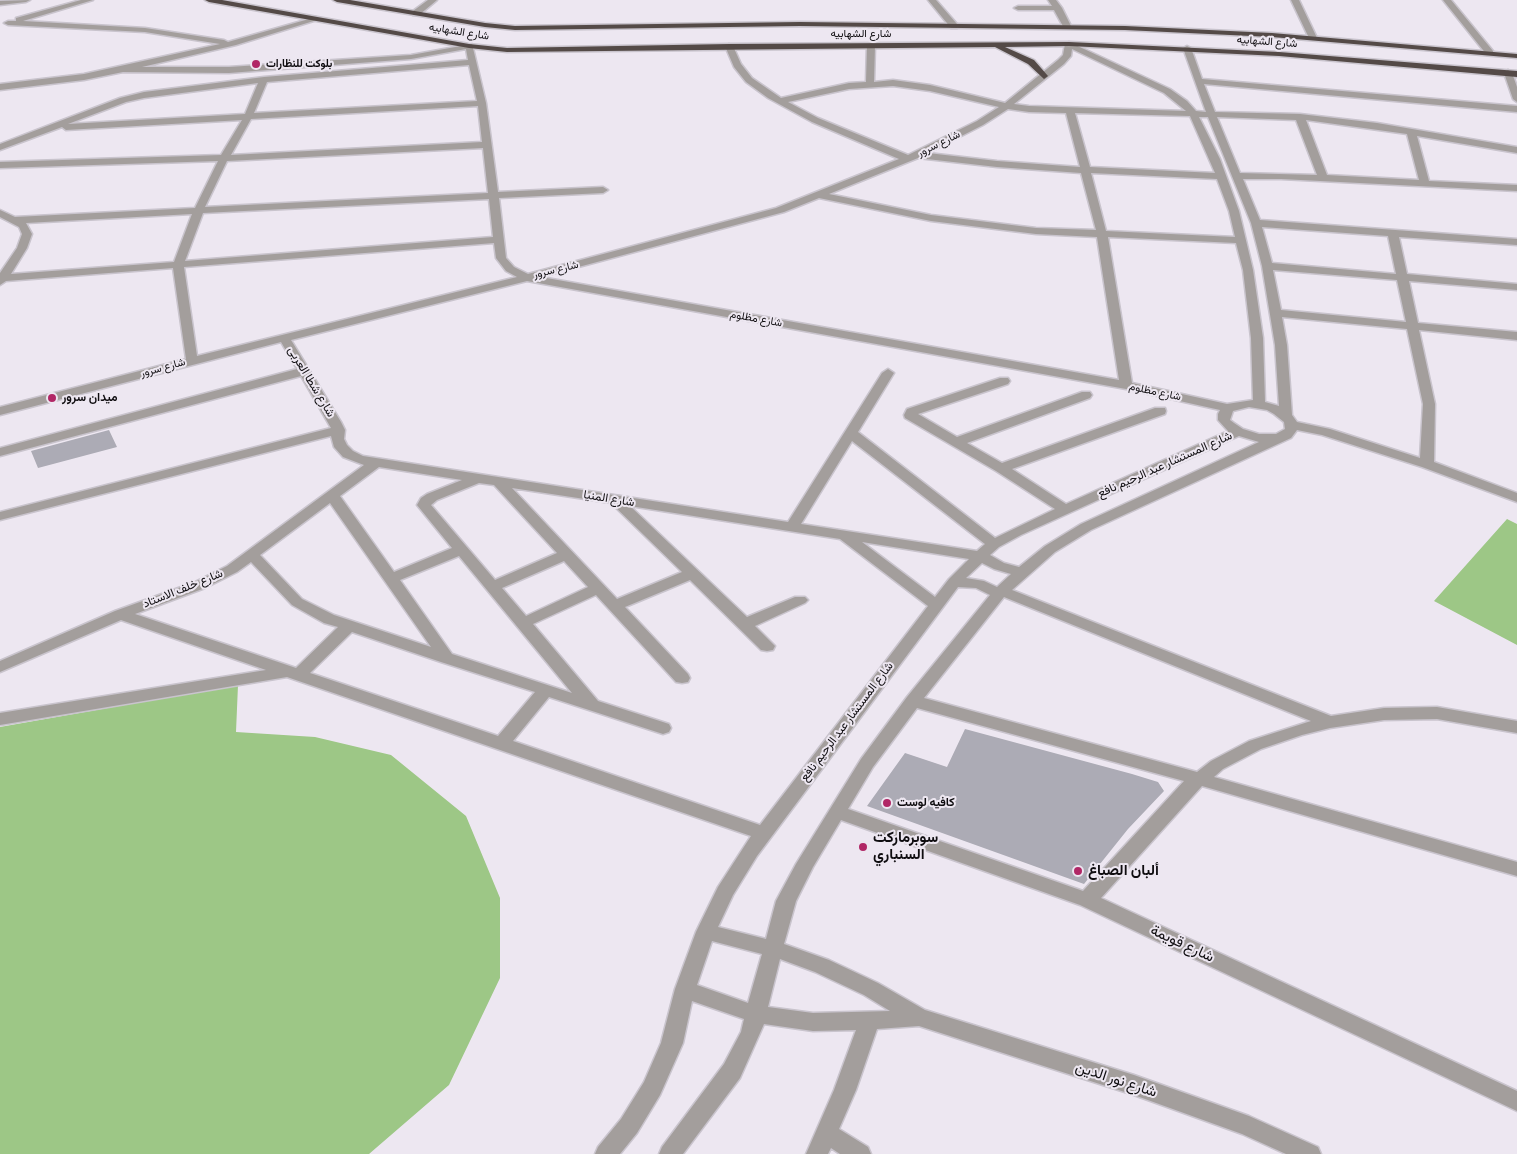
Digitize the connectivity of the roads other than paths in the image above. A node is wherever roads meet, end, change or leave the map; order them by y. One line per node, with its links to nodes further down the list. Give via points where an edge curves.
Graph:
1 (26, 0): 10 (street)
2 (89, 0): 15 (street)
3 (209, 0): 14 (highway, شارع الشهابيه, via 269,7)
4 (338, 0): 13 (highway, شارع الشهابيه)
5 (433, 0): 13 (street)
6 (932, 0): 18 (street)
7 (1052, 0): 12 (street)
8 (1295, 0): 20 (street)
9 (1448, 0): 29 (street)
10 (0, 3)
11 (1018, 8): 12 (street)
12 (1058, 8): 19 (street)
13 (416, 13): 17 (highway, شارع الشهابيه, via 515,28)
14 (316, 19): 21 (street); 26 (highway, شارع الشهابيه)
15 (4, 24): 21 (street, via 145,30)
16 (800, 24): 17 (highway, شارع الشهابيه); 18 (highway, شارع الشهابيه); 24 (highway, via 783,30 782,35)
17 (727, 25): 27 (highway, via 738,29 742,36)
18 (954, 26): 19 (highway, شارع الشهابيه)
19 (1067, 26): 20 (highway, شارع الشهابيه)
20 (1313, 38): 29 (highway, شارع الشهابيه)
21 (233, 43): 32 (street)
22 (990, 44): 23 (highway, شارع الشهابيه); 25 (highway, شارع الشهابيه); 34 (highway, via 1020,55)
23 (1069, 44): 28 (highway, شارع الشهابيه); 34 (street, شارع سرور, via 1067,56); 45 (street, via 1167,91)
24 (805, 45): 25 (highway, شارع الشهابيه); 27 (highway, شارع الشهابيه)
25 (871, 45): 37 (street)
26 (469, 46): 27 (highway, شارع الشهابيه, via 526,50); 31 (street, شارع مظلوم); 32 (street, via 411,57 229,70)
27 (729, 46): 40 (street, via 737,65 749,80)
28 (1187, 48): 33 (highway, شارع الشهابيه); 36 (street)
29 (1490, 53): 30 (highway, شارع الشهابيه)
30 (1517, 56)
31 (473, 62): 35 (street); 41 (street, شارع مظلوم)
32 (123, 69): 38 (street)
33 (1512, 73): 39 (street)
34 (1044, 76): 42 (street, شارع سرور)
35 (264, 80): 47 (street); 49 (street, via 136,96)
36 (1198, 81): 43 (street); 46 (street)
37 (870, 84): 40 (street); 42 (street, via 930,88)
38 (1, 86)
39 (1517, 99)
40 (780, 101): 54 (street, via 815,120)
41 (482, 103): 47 (street); 51 (street, شارع مظلوم)
42 (1008, 106): 44 (street); 54 (street, شارع سرور, via 955,137)
43 (1517, 109)
44 (1070, 110): 45 (street); 57 (street)
45 (1194, 114): 46 (street); 58 (street)
46 (1212, 114): 48 (street); 59 (street)
47 (248, 117): 49 (street); 55 (street)
48 (1300, 117): 50 (street); 60 (street)
49 (52, 128): 52 (street)
50 (1411, 132): 53 (street); 61 (street)
51 (488, 145): 55 (street); 65 (street, شارع مظلوم)
52 (0, 147)
53 (1517, 150)
54 (912, 157): 57 (street); 64 (street, شارع سرور)
55 (224, 158): 56 (street, via 202,156); 66 (street)
56 (0, 165)
57 (1084, 170): 58 (street); 71 (street)
58 (1222, 176): 73 (street)
59 (1238, 176): 60 (street); 69 (street)
60 (1323, 178): 61 (street)
61 (1425, 183): 62 (street)
62 (1517, 188)
63 (603, 190): 65 (street)
64 (820, 195): 71 (street, via 931,218 1036,231); 77 (street, شارع سرور, via 686,237)
65 (492, 196): 66 (street); 72 (street, شارع مظلوم)
66 (199, 210): 68 (street); 75 (street)
67 (0, 213): 68 (street)
68 (15, 220): 79 (street, via 23,225 27,234)
69 (1256, 223): 70 (street); 76 (street)
70 (1393, 233): 74 (street); 78 (street)
71 (1102, 234): 73 (street); 89 (street)
72 (498, 240): 75 (street); 77 (street, شارع مظلوم, via 501,258 510,268)
73 (1241, 240): 91 (street, via 1257,338)
74 (1517, 242)
75 (178, 265): 79 (street); 85 (street)
76 (1267, 266): 78 (street); 81 (street)
77 (526, 277): 84 (street, شارع سرور); 89 (street, شارع مظلوم)
78 (1402, 277): 80 (street); 82 (street)
79 (2, 280)
80 (1517, 287)
81 (1276, 313): 82 (street); 95 (street)
82 (1412, 326): 83 (street); 103 (street, via 1429,404)
83 (1517, 336)
84 (284, 338): 85 (street, شارع سرور); 86 (street, شارع شطا العربى)
85 (192, 361): 93 (street, شارع سرور)
86 (304, 371): 96 (street, شارع شطا العربى); 101 (street)
87 (888, 372): 98 (street)
88 (1004, 381): 100 (street, via 910,413)
89 (1126, 385): 92 (street, شارع مظلوم)
90 (1086, 395): 100 (street)
91 (1259, 404): 92 (street); 95 (street, via 1271,407)
92 (1228, 408): 97 (street, via 1224,420)
93 (0, 411)
94 (1160, 411): 104 (street)
95 (1289, 420): 99 (street, via 1291,430); 103 (street)
96 (338, 430): 102 (street, شارع شطا العربى, via 340,447 360,460); 111 (street)
97 (1238, 432): 99 (street, via 1258,438); 110 (street, شارع المستشار عبد الرحيم نافع)
98 (851, 433): 112 (street); 114 (street)
99 (1278, 438): 119 (street, شارع المستشار عبد الرحيم نافع, via 1086,527 1050,549)
100 (956, 442): 104 (street)
101 (0, 452)
102 (374, 464): 105 (street, شارع المنيا); 107 (street, شارع خلف الاستاد)
103 (1427, 464): 108 (street)
104 (1001, 468): 110 (street)
105 (476, 479): 106 (street, شارع المنيا); 115 (street, via 432,497 424,506)
106 (500, 483): 109 (street, شارع المنيا); 116 (street)
107 (332, 495): 117 (street, شارع خلف الاستاد); 121 (street)
108 (1517, 498)
109 (617, 501): 112 (street, شارع المنيا); 120 (street)
110 (1066, 510): 114 (street, شارع المستشار عبد الرحيم نافع)
111 (0, 516)
112 (792, 527): 113 (street, شارع المنيا)
113 (844, 535): 118 (street, شارع المنيا); 127 (street, شارع المنيا)
114 (994, 544): 118 (street, شارع المستشار عبد الرحيم نافع)
115 (460, 550): 121 (street); 123 (street)
116 (567, 554): 123 (street); 124 (street)
117 (252, 555): 129 (street, شارع خلف الاستاد, via 200,584); 132 (street, via 297,602 329,620)
118 (980, 556): 119 (street, شارع المنيا, via 999,566); 122 (street, شارع المستشار عبد الرحيم نافع)
119 (1022, 572): 125 (street, شارع المستشار عبد الرحيم نافع)
120 (692, 573): 128 (street); 131 (street)
121 (391, 578): 134 (street)
122 (954, 582): 125 (street, via 979,584); 127 (street, شارع المستشار عبد الرحيم نافع)
123 (492, 587): 130 (street)
124 (598, 588): 128 (street); 130 (street)
125 (1000, 593): 139 (street, شارع المستشار عبد الرحيم نافع); 142 (street)
126 (800, 600): 131 (street)
127 (936, 605): 148 (street, شارع المستشار عبد الرحيم نافع)
128 (614, 606): 137 (street)
129 (120, 614): 135 (street, شارع خلف الاستاد); 136 (street)
130 (523, 623): 140 (street)
131 (745, 624): 133 (street)
132 (349, 626): 134 (street); 136 (street)
133 (767, 646)
134 (447, 658): 138 (street)
135 (0, 668)
136 (293, 673): 141 (street); 145 (street)
137 (682, 678)
138 (546, 690): 140 (street); 145 (street)
139 (913, 701): 146 (street); 147 (street, شارع المستشار عبد الرحيم نافع, via 867,763)
140 (592, 705): 144 (street)
141 (0, 719)
142 (1330, 722): 143 (street, via 1384,714 1437,713); 146 (street, via 1255,745 1217,765)
143 (1517, 727)
144 (663, 728)
145 (501, 744): 148 (street)
146 (1200, 779): 149 (street); 150 (street, via 1189,787)
147 (837, 812): 150 (street, شارع قويمة); 152 (street, شارع المستشار عبد الرحيم نافع, via 786,901)
148 (763, 833): 151 (street, شارع المستشار عبد الرحيم نافع, via 725,892)
149 (1517, 869)
150 (1087, 900): 157 (street, شارع قويمة)
151 (706, 932): 152 (street, شارع نور الدين); 153 (street, شارع المستشار عبد الرحيم نافع)
152 (772, 948): 154 (street, شارع المستشار عبد الرحيم نافع); 155 (street, شارع نور الدين, via 863,985)
153 (685, 989): 154 (street, شارع نور الدين); 159 (street, شارع المستشار عبد الرحيم نافع, via 672,1043 652,1088)
154 (756, 1014): 156 (street, شارع نور الدين, via 813,1022); 160 (street, شارع المستشار عبد الرحيم نافع, via 732,1071)
155 (919, 1017): 156 (street, شارع نور الدين); 163 (street, شارع نور الدين, via 1134,1085 1249,1126)
156 (870, 1021): 158 (street)
157 (1517, 1101)
158 (827, 1134): 161 (street); 162 (street)
159 (606, 1154)
160 (670, 1154)
161 (817, 1154)
162 (860, 1154)
163 (1310, 1154)

